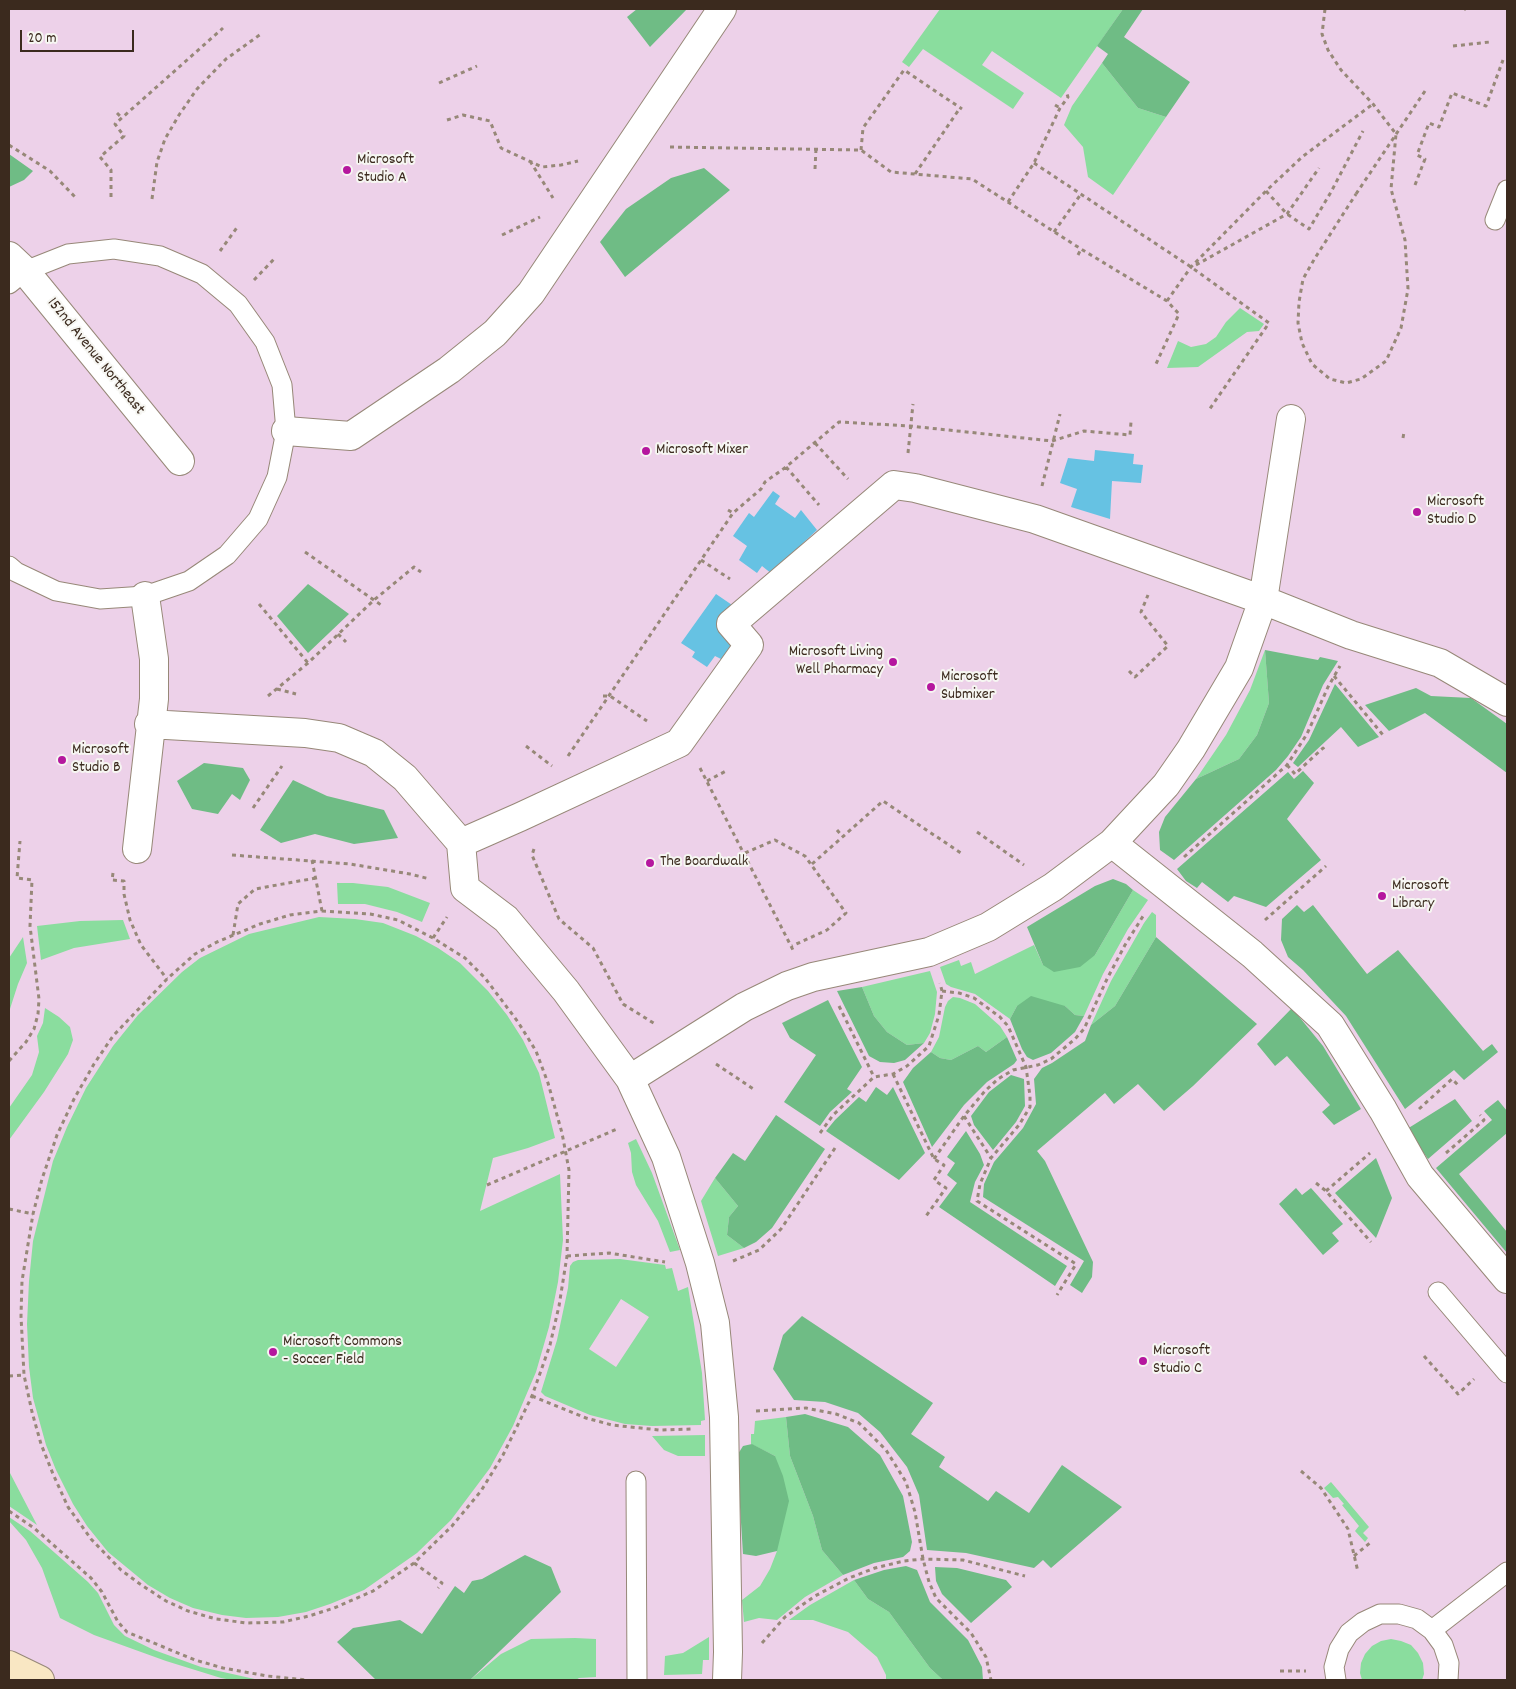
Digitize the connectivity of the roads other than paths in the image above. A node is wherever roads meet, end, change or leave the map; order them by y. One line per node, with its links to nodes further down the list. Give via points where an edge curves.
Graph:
1 (722, 9): 6 (street, via 531,292 495,333 449,370 351,436)
2 (1507, 190): 3 (lane)
3 (1494, 220)
4 (14, 270): 6 (lane, via 68,254 114,249 160,256 202,274 238,304 265,342 282,385); 7 (street, 152nd Avenue Northeast)
5 (1291, 419): 10 (street)
6 (286, 431): 9 (lane, via 277,477 258,519 228,555 189,580)
7 (180, 461)
8 (9, 566): 9 (lane, via 56,591 100,599)
9 (145, 596): 12 (street, via 154,659)
10 (1263, 600): 11 (street, via 1351,635 1440,663); 13 (street, via 1035,519 894,485 731,624 749,645 679,743); 14 (street, via 1239,668 1192,750 1166,785)
11 (1507, 702)
12 (150, 724): 13 (street, via 339,738 374,753 405,778); 15 (street)
13 (461, 843): 16 (street, via 465,888 506,920 566,991)
14 (1112, 843): 16 (street, via 1055,886 988,928 929,952 813,977 787,986 744,1007); 17 (street, via 1239,943 1330,1024 1420,1176)
15 (137, 848)
16 (630, 1079): 26 (street, via 666,1157 700,1263 715,1323 724,1417)
17 (1507, 1279)
18 (1438, 1292): 19 (lane)
19 (1507, 1373)
20 (636, 1481): 25 (lane)
21 (1507, 1572): 22 (lane)
22 (1432, 1630): 27 (lane, via 1417,1619 1399,1614 1380,1614 1363,1622 1349,1633 1339,1649 1334,1667); 28 (lane, via 1443,1645 1449,1664)
23 (9, 1665): 24 (street)
24 (40, 1680)
25 (637, 1680)
26 (727, 1680)
27 (1336, 1680)
28 (1448, 1680)

